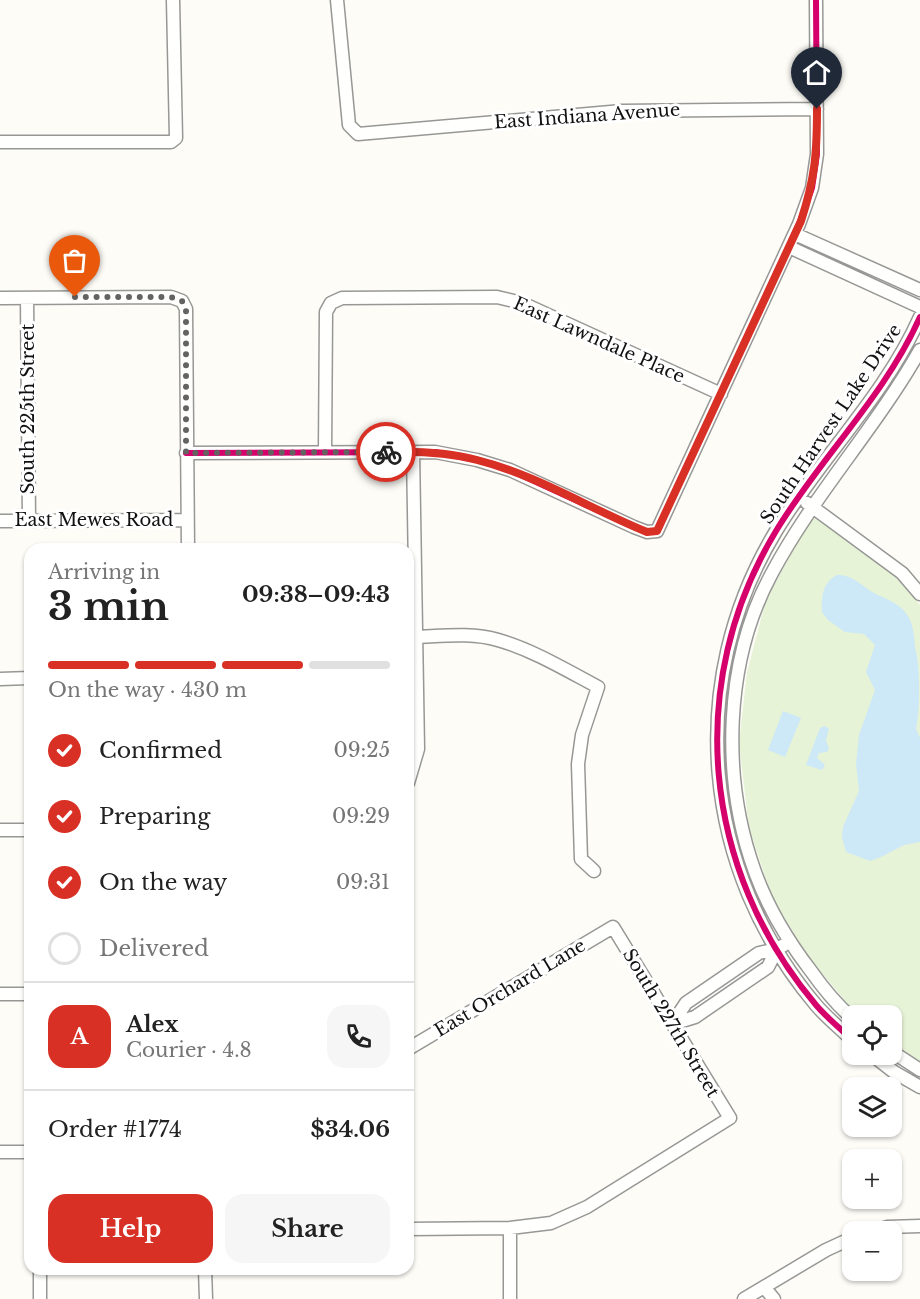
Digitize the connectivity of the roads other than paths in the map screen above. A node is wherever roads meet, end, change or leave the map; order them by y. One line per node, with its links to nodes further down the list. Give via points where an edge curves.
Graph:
1 (173, 0): 5 (street, via 176,138 171,142)
2 (337, 0): 4 (street, East Indiana Avenue, via 349,125 358,134 622,111)
3 (816, 0): 4 (street)
4 (817, 109): 6 (street, via 812,188)
5 (0, 142)
6 (795, 234): 7 (street); 8 (street)
7 (789, 247): 11 (street); 14 (street)
8 (920, 290)
9 (0, 298): 10 (street)
10 (27, 298): 17 (street, via 171,297 182,301 186,309); 22 (street, South 225th Street)
11 (920, 307)
12 (920, 317): 18 (street, South Harvest Lake Drive, via 875,393)
13 (920, 351): 19 (street, South Harvest Lake Drive)
14 (721, 394): 15 (street, East Lawndale Place, via 522,303 497,297 342,298 331,303 326,312); 16 (street, via 657,531 647,532 510,470 435,452)
15 (326, 452): 16 (street); 17 (street)
16 (413, 452): 24 (street)
17 (186, 453): 20 (street)
18 (799, 497): 19 (street); 36 (street, South Harvest Lake Drive, via 761,558 740,608 724,666 718,712 717,768 724,819 741,878)
19 (812, 507): 26 (street, via 902,573); 35 (street, South Harvest Lake Drive, via 772,573 756,609 740,670 734,720 734,773 748,849 767,899)
20 (187, 520): 22 (street, East Mewes Road); 23 (street)
21 (0, 521): 22 (street, East Mewes Road)
22 (29, 521)
23 (188, 543)
24 (414, 543)
25 (414, 544): 27 (street)
26 (920, 594)
27 (415, 637): 30 (street, via 418,749); 33 (street, via 497,639 598,687 582,735 578,764 581,859)
28 (24, 678): 29 (street)
29 (0, 679)
30 (414, 763)
31 (0, 830): 32 (street)
32 (24, 830)
33 (594, 871)
34 (613, 927): 42 (street, South 227th Street); 44 (street, East Orchard Lane)
35 (790, 942): 36 (street); 41 (street, South Harvest Lake Drive)
36 (777, 949): 37 (street, via 759,953); 40 (street, via 768,968); 43 (street, South Harvest Lake Drive, via 818,1007)
37 (720, 980): 40 (street); 42 (street, via 686,1003)
38 (0, 994): 39 (street)
39 (24, 994)
40 (730, 994): 42 (street, via 695,1017)
41 (842, 1008)
42 (672, 1024): 53 (street, South 227th Street, via 730,1118 587,1207 551,1223)
43 (842, 1030)
44 (414, 1045)
45 (902, 1058): 47 (street)
46 (885, 1065): 48 (street)
47 (920, 1070)
48 (920, 1087)
49 (0, 1152): 50 (street)
50 (24, 1152)
51 (920, 1226): 52 (street)
52 (902, 1227)
53 (510, 1228): 54 (street); 61 (street)
54 (414, 1229)
55 (842, 1243): 58 (street)
56 (40, 1275): 59 (street)
57 (205, 1275): 60 (street)
58 (764, 1287): 62 (street); 63 (street)
59 (40, 1299)
60 (206, 1299)
61 (510, 1299)
62 (744, 1299)
63 (774, 1299)

